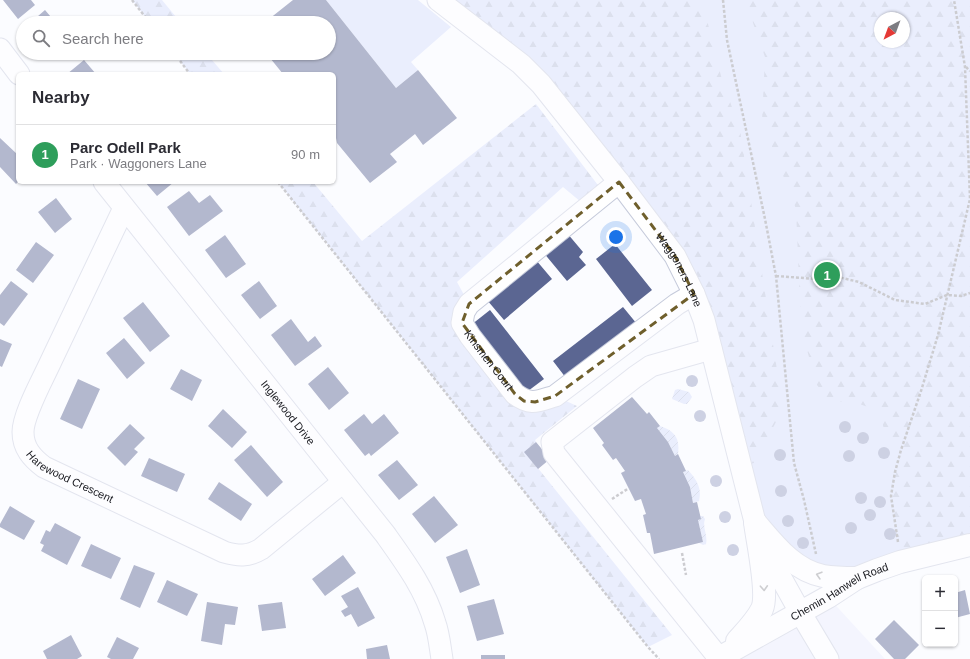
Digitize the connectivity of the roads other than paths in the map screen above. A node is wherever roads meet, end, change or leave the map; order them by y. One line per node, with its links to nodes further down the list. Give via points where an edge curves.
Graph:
1 (438, 0): 4 (street, Waggoners Lane, via 521,64 541,84)
2 (0, 49): 3 (street)
3 (17, 72)
4 (618, 182): 7 (street, Waggoners Lane, via 674,256); 7 (street, Kinsmen Court, via 469,304 462,322 470,336 515,394 524,401 535,402 555,396)
5 (106, 184): 6 (street, Inglewood Drive)
6 (124, 208): 9 (street, Inglewood Drive); 9 (street, Harewood Crescent, via 24,423 24,442 27,451 44,467 224,552 244,556 261,549)
7 (694, 294): 8 (street, Waggoners Lane)
8 (711, 349): 10 (street, Waggoners Lane); 14 (street, via 651,366 552,442 554,453)
9 (343, 482): 15 (street, Inglewood Drive, via 385,534 417,580 435,623)
10 (755, 522): 12 (main road, one-way to 10, via 824,577 801,568 791,562); 13 (street, Waggoners Lane, via 770,558); 14 (main road, one-way to 14, via 763,581 762,608 753,623)
11 (970, 545): 12 (main road, Chemin Hanwell Road, via 900,562)
12 (857, 578): 13 (main road, Chemin Hanwell Road)
13 (800, 612): 14 (main road, Chemin Hanwell Road); 16 (street, Waggoners Lane)
14 (721, 657)
15 (442, 659)
16 (828, 659)

